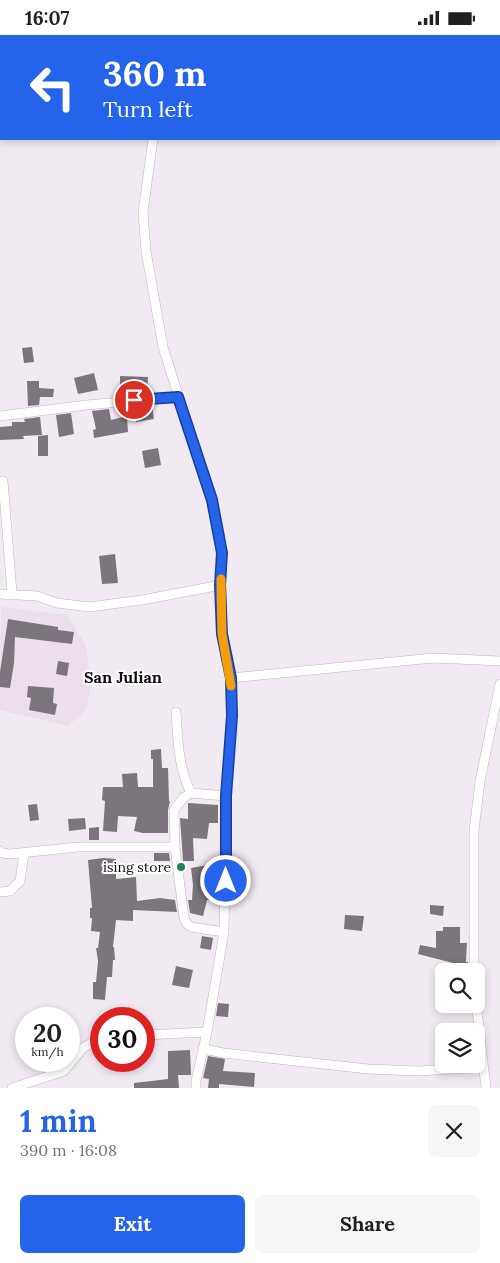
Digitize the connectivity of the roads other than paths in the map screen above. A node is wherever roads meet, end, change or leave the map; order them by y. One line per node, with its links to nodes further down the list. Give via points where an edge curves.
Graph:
1 (153, 140): 2 (street, via 143,212 146,251 163,347)
2 (178, 397): 3 (street); 5 (street, via 212,500 222,553)
3 (0, 416)
4 (4, 481): 6 (street)
5 (220, 585): 6 (street, via 89,607); 9 (street, via 222,634)
6 (12, 593): 7 (street)
7 (0, 594)
8 (500, 661): 9 (street, via 433,658)
9 (231, 678): 13 (street, via 232,716)
10 (500, 684): 19 (street, via 480,781 474,831)
11 (176, 712): 12 (street, via 183,778)
12 (191, 793): 13 (street); 14 (street, via 174,810)
13 (226, 796): 18 (street)
14 (175, 847): 16 (street, via 93,846); 18 (street, via 187,924)
15 (0, 851): 16 (street)
16 (24, 853): 17 (street, via 20,881 10,891)
17 (0, 892)
18 (224, 932): 20 (street)
19 (474, 963)
20 (207, 1032): 21 (street); 23 (street)
21 (155, 1034)
22 (90, 1044): 26 (street, via 64,1071)
23 (204, 1049): 24 (street, via 368,1069); 27 (street)
24 (435, 1070)
25 (484, 1073): 28 (street)
26 (12, 1088)
27 (196, 1088)
28 (486, 1088)

